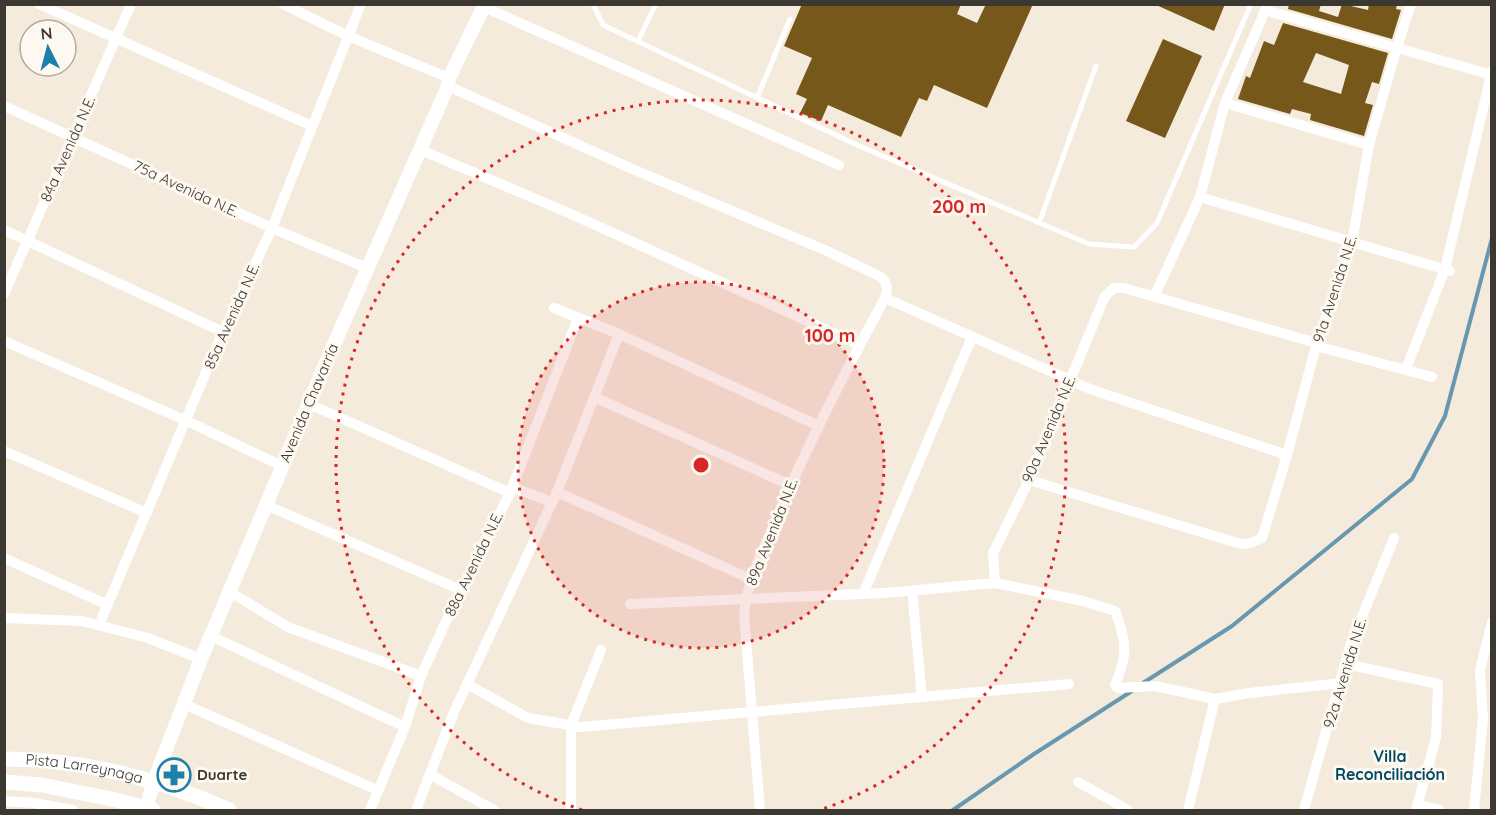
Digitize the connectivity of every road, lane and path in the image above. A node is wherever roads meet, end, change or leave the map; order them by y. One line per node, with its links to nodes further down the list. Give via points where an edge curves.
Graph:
1 (39, 4): 13 (street)
2 (131, 4): 13 (street, 84a Avenida N.E.)
3 (283, 4): 12 (street)
4 (361, 4): 12 (street, 85a Avenida N.E.)
5 (593, 4): 14 (lane, via 603,25)
6 (656, 4): 14 (lane)
7 (1251, 4): 28 (lane, via 1157,224 1134,247 1089,244)
8 (1411, 4): 15 (street, 91a Avenida N.E.)
9 (484, 6): 18 (street, Avenida Chavarría); 26 (street)
10 (1267, 7): 15 (street); 20 (street)
11 (790, 19): 19 (lane)
12 (348, 36): 18 (street); 22 (street, 85a Avenida N.E.)
13 (115, 39): 22 (street); 23 (street, 84a Avenida N.E.)
14 (638, 41): 19 (lane)
15 (1397, 47): 17 (street); 24 (street, 91a Avenida N.E.)
16 (1096, 66): 28 (lane)
17 (1491, 74): 34 (street)
18 (449, 82): 25 (street, Avenida Chavarría); 37 (street, via 630,168 881,277 888,290)
19 (757, 98): 28 (lane, via 857,146)
20 (1225, 103): 24 (street); 27 (street)
21 (4, 106): 23 (street, 75a Avenida N.E.)
22 (312, 126): 29 (street, 85a Avenida N.E.)
23 (74, 137): 29 (street, 75a Avenida N.E.); 31 (street, 84a Avenida N.E.)
24 (1369, 145): 32 (street, 91a Avenida N.E.)
25 (421, 150): 33 (street, Avenida Chavarría); 44 (street)
26 (839, 165)
27 (1200, 197): 32 (street); 36 (street)
28 (1039, 223)
29 (272, 228): 33 (street, 75a Avenida N.E.); 40 (street, 85a Avenida N.E.)
30 (4, 230): 31 (street)
31 (27, 241): 35 (street, 84a Avenida N.E.); 40 (street)
32 (1352, 242): 34 (street); 45 (street, 91a Avenida N.E.)
33 (369, 269): 50 (street, Avenida Chavarría)
34 (1447, 270): 46 (street)
35 (4, 294)
36 (1154, 297): 45 (street, via 1317,343); 48 (street, 90a Avenida N.E., via 1124,288 1114,288 1105,296)
37 (885, 298): 42 (street); 44 (street, 89a Avenida N.E.)
38 (554, 308): 39 (street)
39 (578, 318): 41 (street); 58 (street, 88a Avenida N.E.)
40 (223, 332): 51 (street, 85a Avenida N.E.)
41 (619, 334): 49 (street); 52 (street)
42 (972, 337): 48 (street); 70 (street)
43 (4, 341): 51 (street)
44 (860, 345): 52 (street, 89a Avenida N.E.)
45 (1316, 346): 46 (street); 54 (street, 91a Avenida N.E.)
46 (1406, 369): 47 (street)
47 (1432, 377)
48 (1070, 380): 54 (street); 56 (street, 90a Avenida N.E.)
49 (594, 397): 57 (street); 59 (street)
50 (309, 404): 55 (street, Avenida Chavarría); 58 (street)
51 (187, 421): 55 (street); 62 (street, 85a Avenida N.E.)
52 (819, 426): 57 (street, 89a Avenida N.E.)
53 (4, 451): 62 (street)
54 (1287, 455): 56 (street, 91a Avenida N.E., via 1262,537 1241,544)
55 (282, 466): 61 (street, Avenida Chavarría)
56 (1029, 480): 66 (street, 90a Avenida N.E., via 993,553)
57 (790, 485): 65 (street, 89a Avenida N.E.)
58 (511, 490): 60 (street); 67 (street, 88a Avenida N.E.)
59 (557, 492): 60 (street); 65 (street)
60 (551, 502): 83 (street)
61 (266, 504): 67 (street); 69 (street, Avenida Chavarría)
62 (147, 513): 73 (street, 85a Avenida N.E.)
63 (1394, 538): 80 (street, 92a Avenida N.E.)
64 (4, 558): 73 (street)
65 (751, 579): 71 (street, 89a Avenida N.E.)
66 (995, 583): 68 (street); 86 (street, via 1115,611 1125,636 1124,664 1115,685 1118,688 1155,686)
67 (461, 590): 81 (street, 88a Avenida N.E.)
68 (912, 591): 70 (street); 85 (street)
69 (230, 592): 77 (street, Avenida Chavarría); 81 (street, via 288,627)
70 (863, 594): 71 (street)
71 (746, 599): 72 (street); 88 (street, 89a Avenida N.E.)
72 (630, 604)
73 (108, 605): 76 (street, 85a Avenida N.E.)
74 (4, 618): 76 (street)
75 (1491, 622): 89 (street, via 1480,670)
76 (99, 625): 79 (street, via 148,638)
77 (211, 636): 79 (street, Avenida Chavarría); 91 (street)
78 (601, 650): 90 (street)
79 (201, 659): 87 (street, Avenida Chavarría)
80 (1346, 664): 82 (street, 92a Avenida N.E.); 99 (street, via 1438,684 1436,738)
81 (421, 676): 91 (street, 88a Avenida N.E.)
82 (1341, 683): 86 (street); 110 (street, 92a Avenida N.E.)
83 (467, 684): 90 (street, via 528,718); 93 (street)
84 (1069, 684): 85 (street)
85 (922, 697): 88 (street)
86 (1215, 699): 109 (street)
87 (184, 704): 94 (street, Avenida Chavarría); 97 (street)
88 (751, 713): 90 (street); 107 (street, 89a Avenida N.E.)
89 (1487, 719): 112 (street)
90 (571, 725): 106 (street)
91 (405, 727): 97 (street, 88a Avenida N.E.)
92 (4, 759): 94 (main road, Pista Larreynaga, via 52,762)
93 (430, 775): 104 (street); 105 (street)
94 (154, 781): 100 (street, Avenida Chavarría); 102 (main road, Pista Larreynaga)
95 (4, 782): 100 (main road, Pista Larreynaga, via 42,785)
96 (1078, 782): 108 (street)
97 (377, 790): 103 (street, 88a Avenida N.E.)
98 (4, 801): 101 (street)
99 (1416, 808): 111 (street)
100 (149, 809)
101 (73, 810)
102 (229, 810)
103 (369, 810)
104 (416, 810)
105 (494, 810)
106 (570, 810)
107 (760, 810)
108 (1128, 810)
109 (1188, 810)
110 (1304, 810)
111 (1439, 810)
112 (1474, 810)

